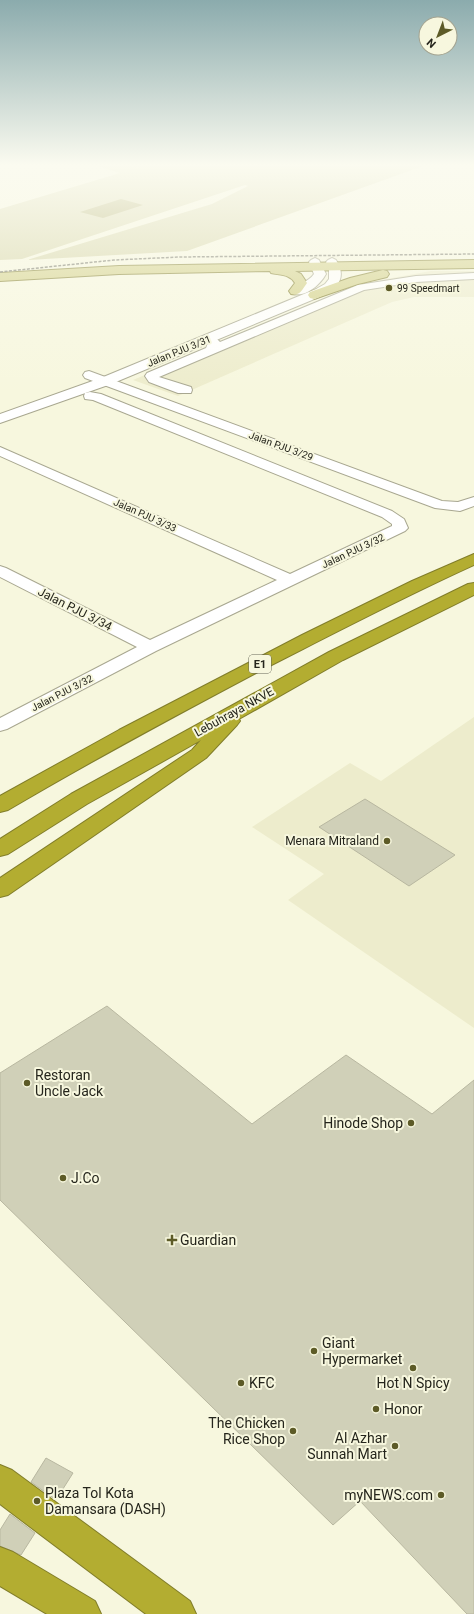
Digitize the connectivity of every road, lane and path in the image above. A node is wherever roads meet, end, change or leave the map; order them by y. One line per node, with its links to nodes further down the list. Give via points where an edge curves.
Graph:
1 (474, 256): 2 (main road)
2 (211, 260): 4 (main road, via 235,263); 8 (main road)
3 (474, 260): 5 (main road)
4 (316, 264): 5 (main road); 9 (main road); 12 (street, Jalan PJU 3/31, via 320,274 318,279)
5 (333, 264): 6 (main road); 13 (street, Jalan PJU 3/31, via 337,273 335,280)
6 (448, 264): 7 (main road); 13 (main road, via 407,269 354,281)
7 (474, 264)
8 (0, 268)
9 (259, 268): 11 (main road, via 119,270); 12 (main road, via 294,274 301,283)
10 (474, 276): 14 (street, via 432,277 362,288)
11 (0, 277)
12 (295, 291): 15 (street, Jalan PJU 3/31)
13 (314, 295): 14 (street, Jalan PJU 3/31)
14 (210, 344): 16 (street, Jalan PJU 3/31); 17 (street, via 151,376 153,379)
15 (89, 375): 16 (street, Jalan PJU 3/29); 19 (street, Jalan PJU 3/31)
16 (106, 381): 20 (street, Jalan PJU 3/31); 22 (street, Jalan PJU 3/29, via 440,505 460,507)
17 (186, 390)
18 (90, 396): 25 (street, Jalan PJU 3/32, via 379,511 399,522 400,528 389,534)
19 (0, 404)
20 (0, 419)
21 (0, 451): 25 (street, Jalan PJU 3/33)
22 (474, 501)
23 (474, 559): 30 (highway, E1, via 412,586 202,694)
24 (0, 571): 27 (street, Jalan PJU 3/34)
25 (290, 580): 27 (street, Jalan PJU 3/32)
26 (474, 588): 28 (highway, Lebuhraya NKVE / E1, via 336,656)
27 (150, 647): 29 (street, Jalan PJU 3/32)
28 (245, 706): 31 (highway, Lebuhraya NKVE / E1, via 79,799); 32 (highway, via 199,754)
29 (0, 725)
30 (0, 805)
31 (0, 849)
32 (0, 889)
33 (0, 1482): 36 (highway)
34 (0, 1565): 35 (highway)
35 (82, 1614)
36 (177, 1614)

